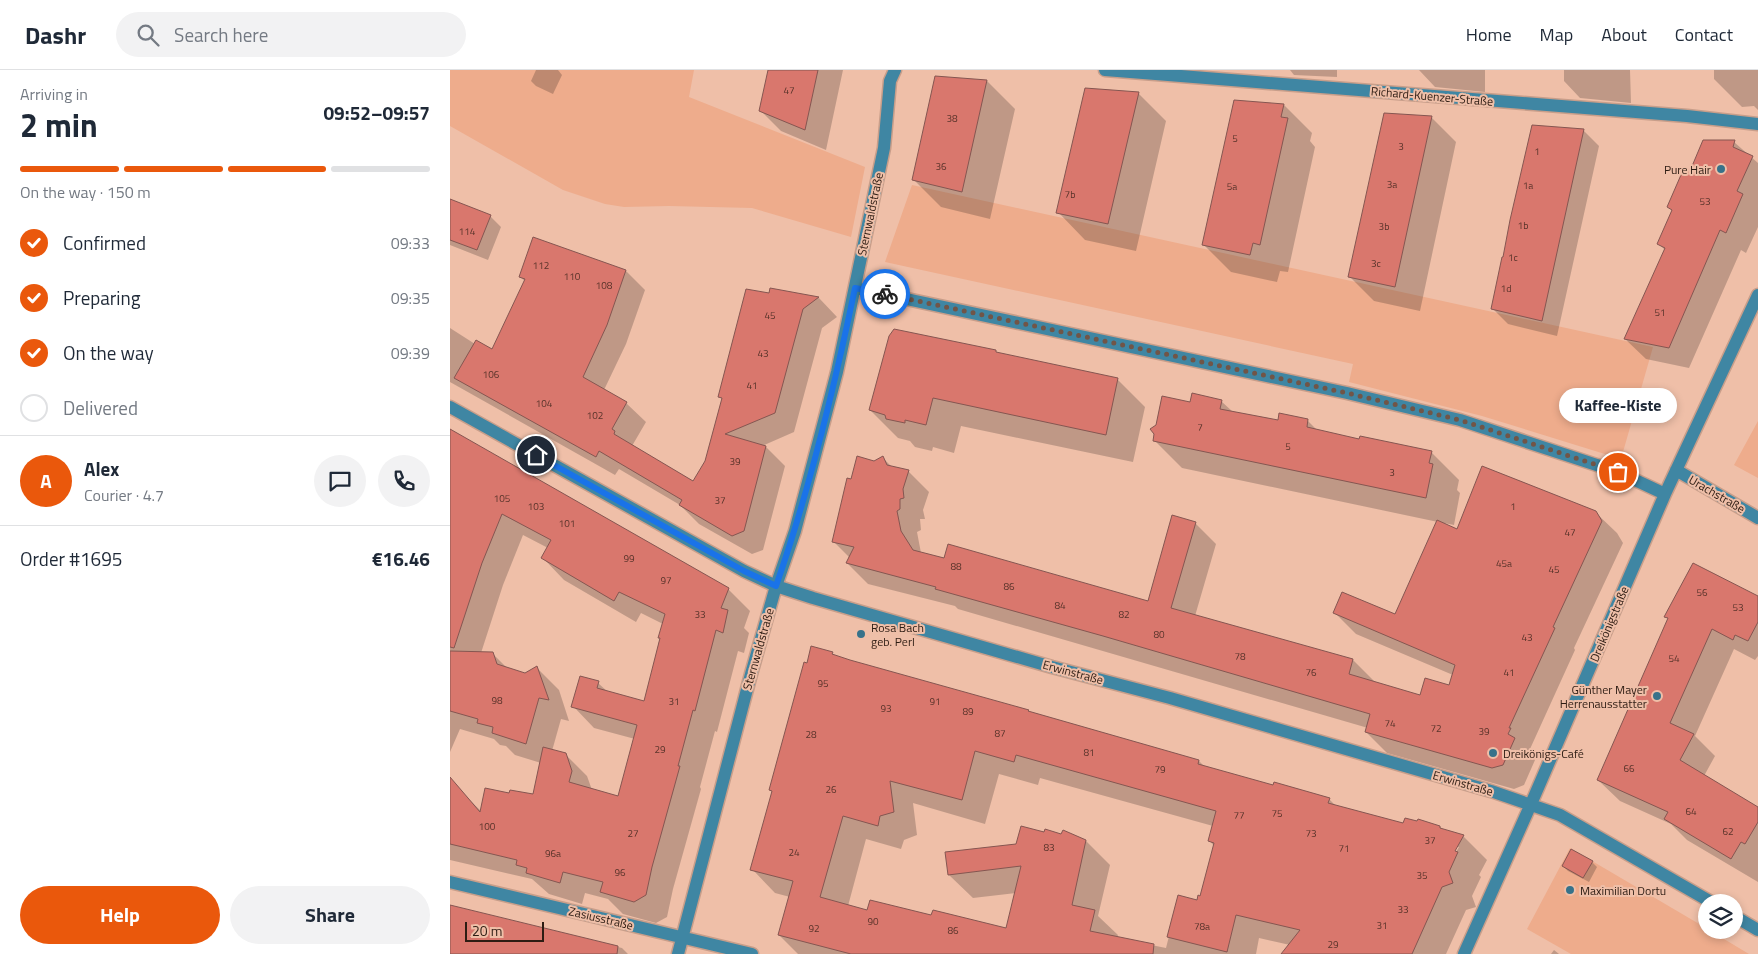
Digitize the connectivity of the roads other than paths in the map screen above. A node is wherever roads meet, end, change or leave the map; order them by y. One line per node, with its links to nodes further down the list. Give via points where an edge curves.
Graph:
1 (1105, 70): 3 (street, Richard-Kuenzer-Straße)
2 (892, 75): 4 (street, Sternwaldstraße, via 884,148)
3 (1758, 124)
4 (855, 288): 9 (street, via 1337,390 1460,420 1618,472); 11 (street, Sternwaldstraße, via 796,531)
5 (1758, 295): 6 (street, Dreikönigstraße)
6 (1754, 316): 8 (street, Dreikönigstraße)
7 (450, 407): 11 (street, Erwinstraße)
8 (1676, 470): 9 (street, Dreikönigstraße); 10 (street, Urachstraße)
9 (1665, 494): 12 (street, Dreikönigstraße)
10 (1758, 518)
11 (776, 586): 12 (street, Erwinstraße); 17 (street, Sternwaldstraße)
12 (1531, 804): 14 (street, Erwinstraße, via 1560,815); 20 (street, Dreikönigstraße)
13 (450, 882): 17 (street, Zasiusstraße)
14 (1698, 895)
15 (1743, 921): 16 (street)
16 (1758, 930)
17 (683, 937): 18 (street, Sternwaldstraße); 19 (street, Zasiusstraße)
18 (678, 954)
19 (752, 954)
20 (1464, 954)

